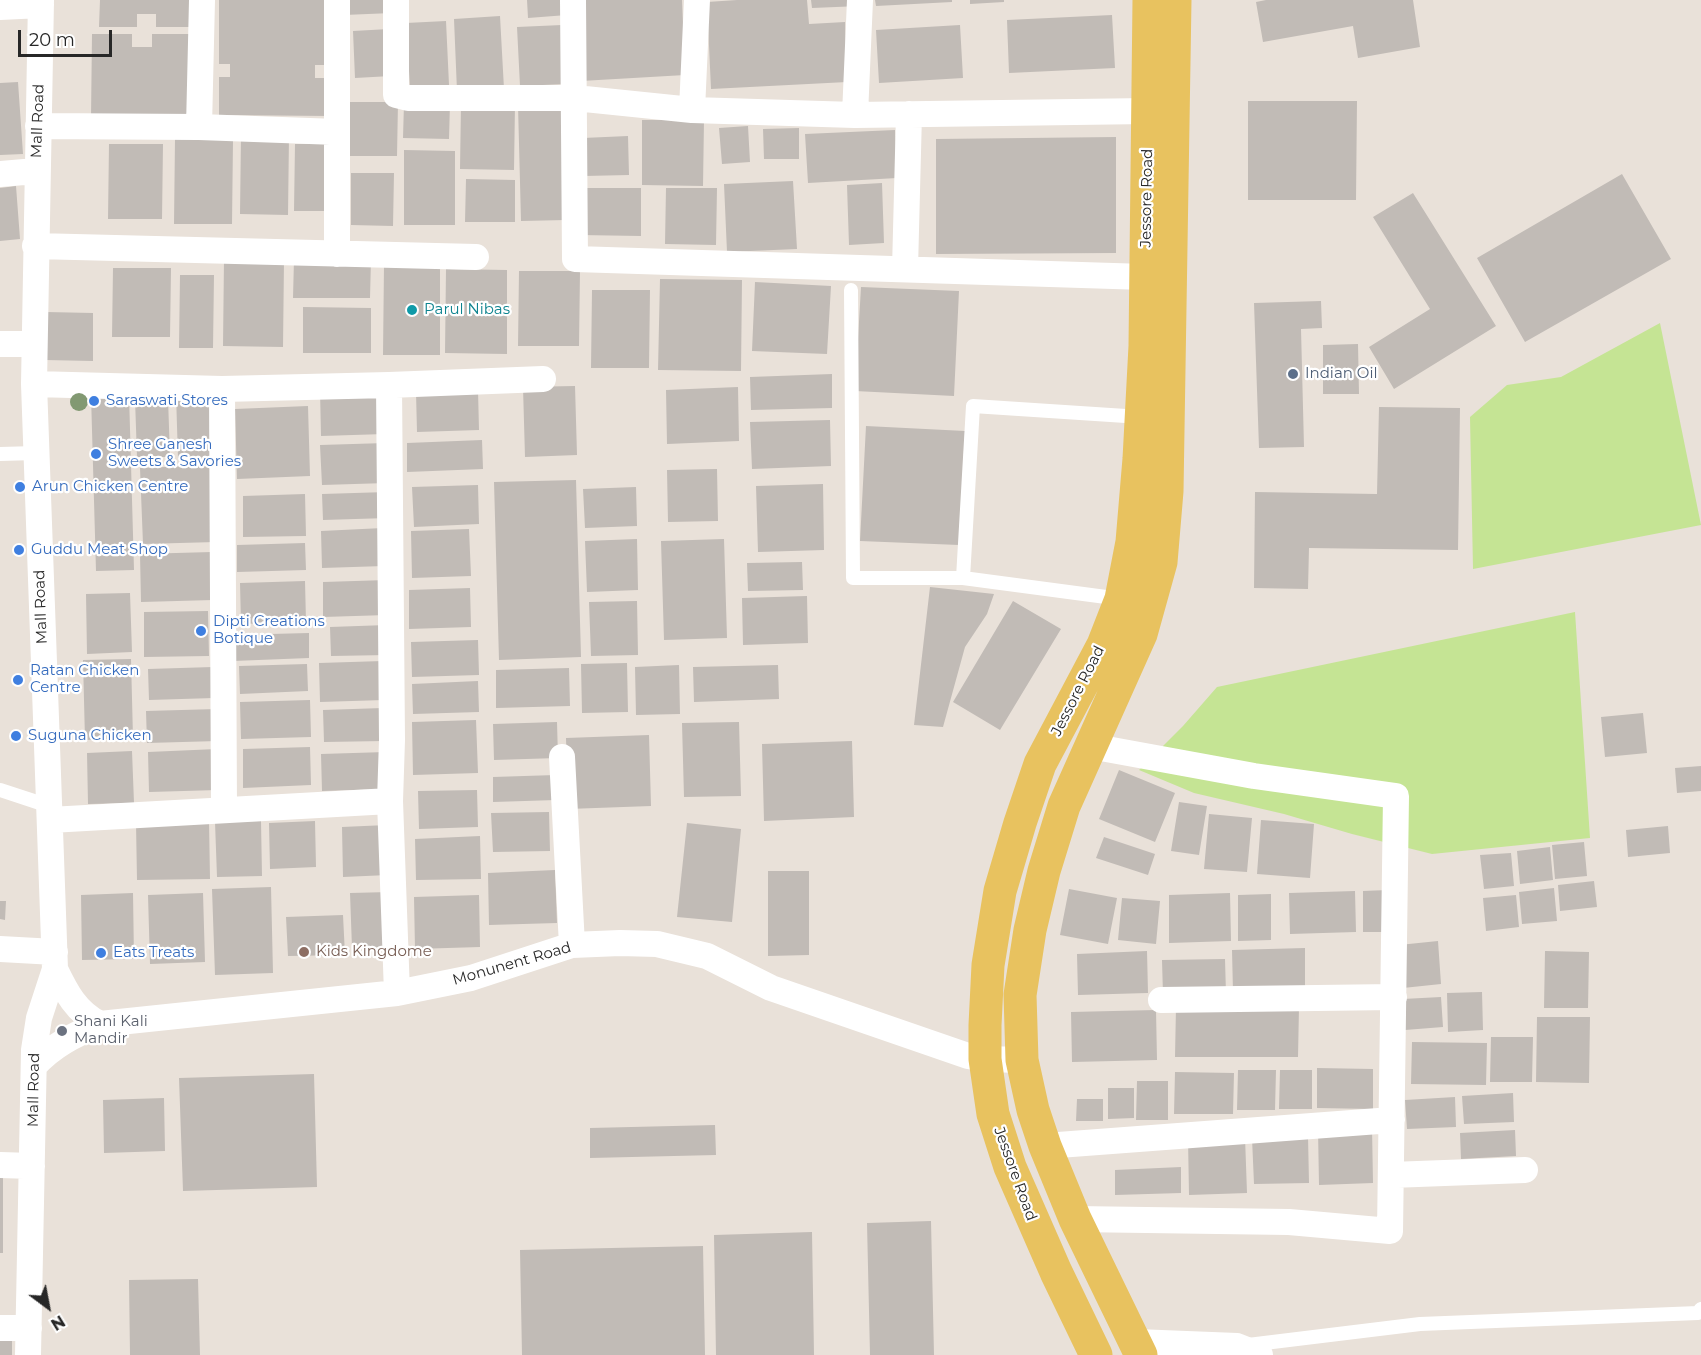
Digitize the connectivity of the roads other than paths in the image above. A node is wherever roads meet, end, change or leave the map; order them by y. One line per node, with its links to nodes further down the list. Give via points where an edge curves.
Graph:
1 (202, 0): 17 (street)
2 (337, 0): 18 (street)
3 (396, 0): 11 (street, via 396,95)
4 (573, 0): 11 (street)
5 (697, 0): 12 (street)
6 (860, 0): 15 (street)
7 (1149, 0): 13 (main road, Jessore Road)
8 (1175, 0): 38 (main road, Jessore Road, via 1167,491 1161,562 1141,634)
9 (41, 3): 10 (street); 16 (street, Mall Road)
10 (0, 7)
11 (575, 98): 12 (street); 24 (street, via 574,259)
12 (692, 110): 15 (street)
13 (1148, 111): 14 (street); 25 (main road, Jessore Road)
14 (909, 114): 15 (street); 24 (street)
15 (855, 115)
16 (38, 126): 17 (street); 19 (street, Mall Road)
17 (199, 127): 18 (street)
18 (337, 132): 22 (street)
19 (36, 171): 20 (street); 21 (street, Mall Road)
20 (0, 174)
21 (35, 246): 22 (street); 28 (street, Mall Road)
22 (337, 254): 23 (street)
23 (476, 257)
24 (905, 269): 25 (street)
25 (1145, 277): 33 (main road, Jessore Road)
26 (851, 290): 36 (lane, via 853,578)
27 (0, 344): 28 (street)
28 (34, 344): 30 (street, Mall Road)
29 (543, 380): 31 (street)
30 (34, 384): 32 (street); 34 (street, Mall Road)
31 (389, 386): 32 (street); 41 (street)
32 (222, 388): 42 (street)
33 (1141, 417): 36 (lane, via 973,406); 37 (main road, Jessore Road, via 1132,542)
34 (36, 453): 35 (lane); 43 (street, Mall Road)
35 (0, 454)
36 (963, 579): 37 (lane)
37 (1121, 598): 51 (main road, Jessore Road, via 1103,645 1040,765 1020,823 1000,891 988,965)
38 (1090, 746): 48 (street, via 1254,776 1396,796); 52 (main road, Jessore Road, via 1064,806 1030,930 1020,995)
39 (562, 757): 44 (street)
40 (0, 790): 43 (lane)
41 (390, 801): 42 (street); 47 (street)
42 (224, 810): 43 (street)
43 (49, 813): 46 (street, Mall Road)
44 (572, 945): 47 (street, Monunent Road, via 471,978); 51 (street, Monunent Road, via 657,944 707,956 771,988)
45 (0, 950): 46 (street)
46 (55, 961): 50 (street, via 69,996 81,1012); 53 (street, Mall Road, via 35,1036)
47 (397, 993): 50 (street, Monunent Road)
48 (1394, 997): 49 (street); 54 (street)
49 (1161, 1000)
50 (100, 1024): 53 (street, Monunent Road, via 65,1039)
51 (985, 1059): 52 (street, Monunent Road); 67 (main road, Jessore Road, via 993,1114 1010,1167)
52 (1022, 1060): 55 (main road, Jessore Road)
53 (34, 1066): 57 (street, Mall Road)
54 (1392, 1120): 55 (street); 59 (street)
55 (1045, 1146): 60 (main road, Jessore Road)
56 (0, 1165): 57 (street)
57 (32, 1166): 63 (street, Mall Road)
58 (1525, 1170): 59 (street)
59 (1390, 1175): 60 (street, via 1390,1231 1289,1222)
60 (1075, 1219): 64 (main road, Jessore Road)
61 (1701, 1309): 65 (lane, via 1698,1313 1420,1324)
62 (0, 1328): 63 (street)
63 (29, 1328): 66 (street, Mall Road)
64 (1139, 1349): 65 (street)
65 (1249, 1351)
66 (28, 1355)
67 (1096, 1355)

